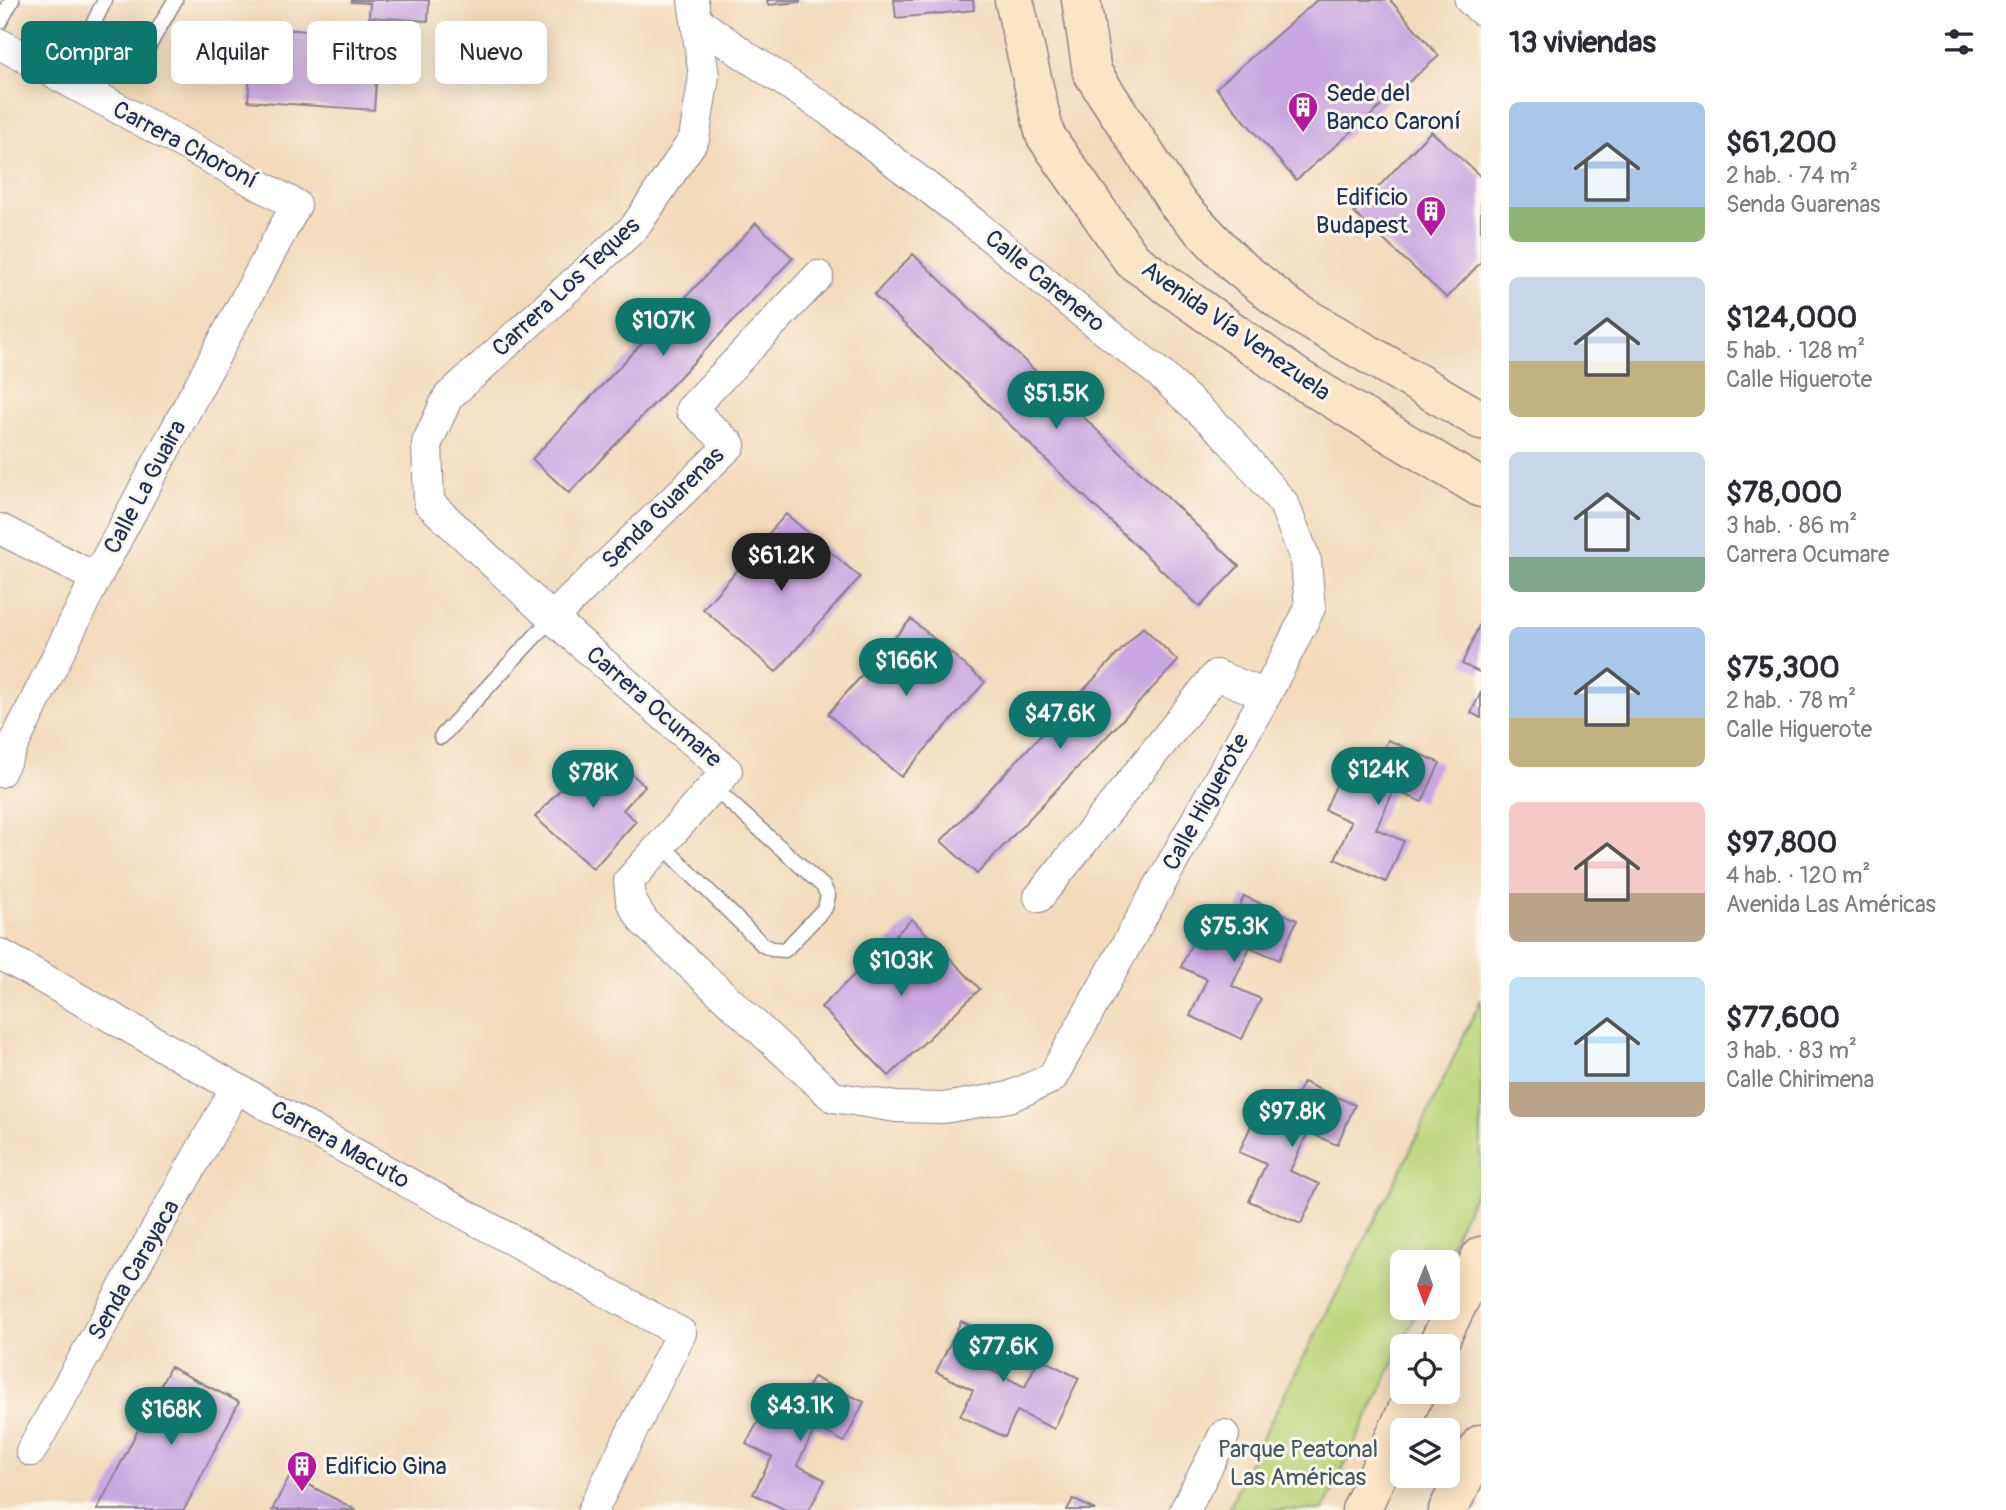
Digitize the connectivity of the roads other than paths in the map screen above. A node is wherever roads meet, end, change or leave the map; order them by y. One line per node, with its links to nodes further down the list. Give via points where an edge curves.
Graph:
1 (12, 0): 8 (lane)
2 (105, 0): 7 (lane)
3 (175, 0): 9 (lane)
4 (1014, 0): 17 (street, Avenida Vía Venezuela, via 1045,135 1132,260 1298,378)
5 (1081, 0): 15 (street, Avenida Vía Venezuela, via 1092,72 1185,212 1236,265 1291,309)
6 (695, 10): 16 (street, Carrera Los Teques, via 704,76 694,139 635,227 448,397); 20 (street, Calle Carenero, via 746,56 828,110 975,224 1158,372 1224,433 1283,504 1306,561)
7 (94, 21)
8 (0, 22)
9 (157, 32)
10 (0, 44): 11 (street, Carrera Choroní)
11 (21, 56)
12 (72, 84): 13 (street, Carrera Choroní)
13 (296, 205): 19 (street, Calle La Guaira)
14 (818, 276): 21 (street, Senda Guarenas, via 691,409 730,445)
15 (1481, 420)
16 (428, 443): 21 (street, Carrera Ocumare, via 429,503)
17 (1481, 488)
18 (0, 529): 19 (street)
19 (96, 578): 24 (street, Calle La Guaira)
20 (1310, 608): 22 (street, Calle Higuerote)
21 (552, 618): 23 (lane); 25 (street, Carrera Ocumare, via 727,771)
22 (1266, 695): 27 (street, via 1216,675); 30 (street, Calle Higuerote, via 1052,1078 1009,1097)
23 (441, 737)
24 (0, 772)
25 (713, 787): 26 (street, Carrera Ocumare); 26 (lane, via 823,886 828,896 825,908 785,950 772,949 762,945)
26 (661, 844): 30 (street, Carrera Ocumare, via 629,881 631,901 644,922 833,1097 896,1107)
27 (1039, 897)
28 (0, 954): 29 (street, Carrera Macuto)
29 (236, 1088): 36 (street, Senda Carayaca); 37 (street, Carrera Macuto, via 681,1333)
30 (943, 1108)
31 (1481, 1256): 32 (street)
32 (1443, 1334)
33 (1410, 1404): 39 (street)
34 (1224, 1435): 38 (street)
35 (1481, 1444): 40 (street)
36 (31, 1451)
37 (593, 1510)
38 (1185, 1510)
39 (1361, 1510)
40 (1448, 1510)

